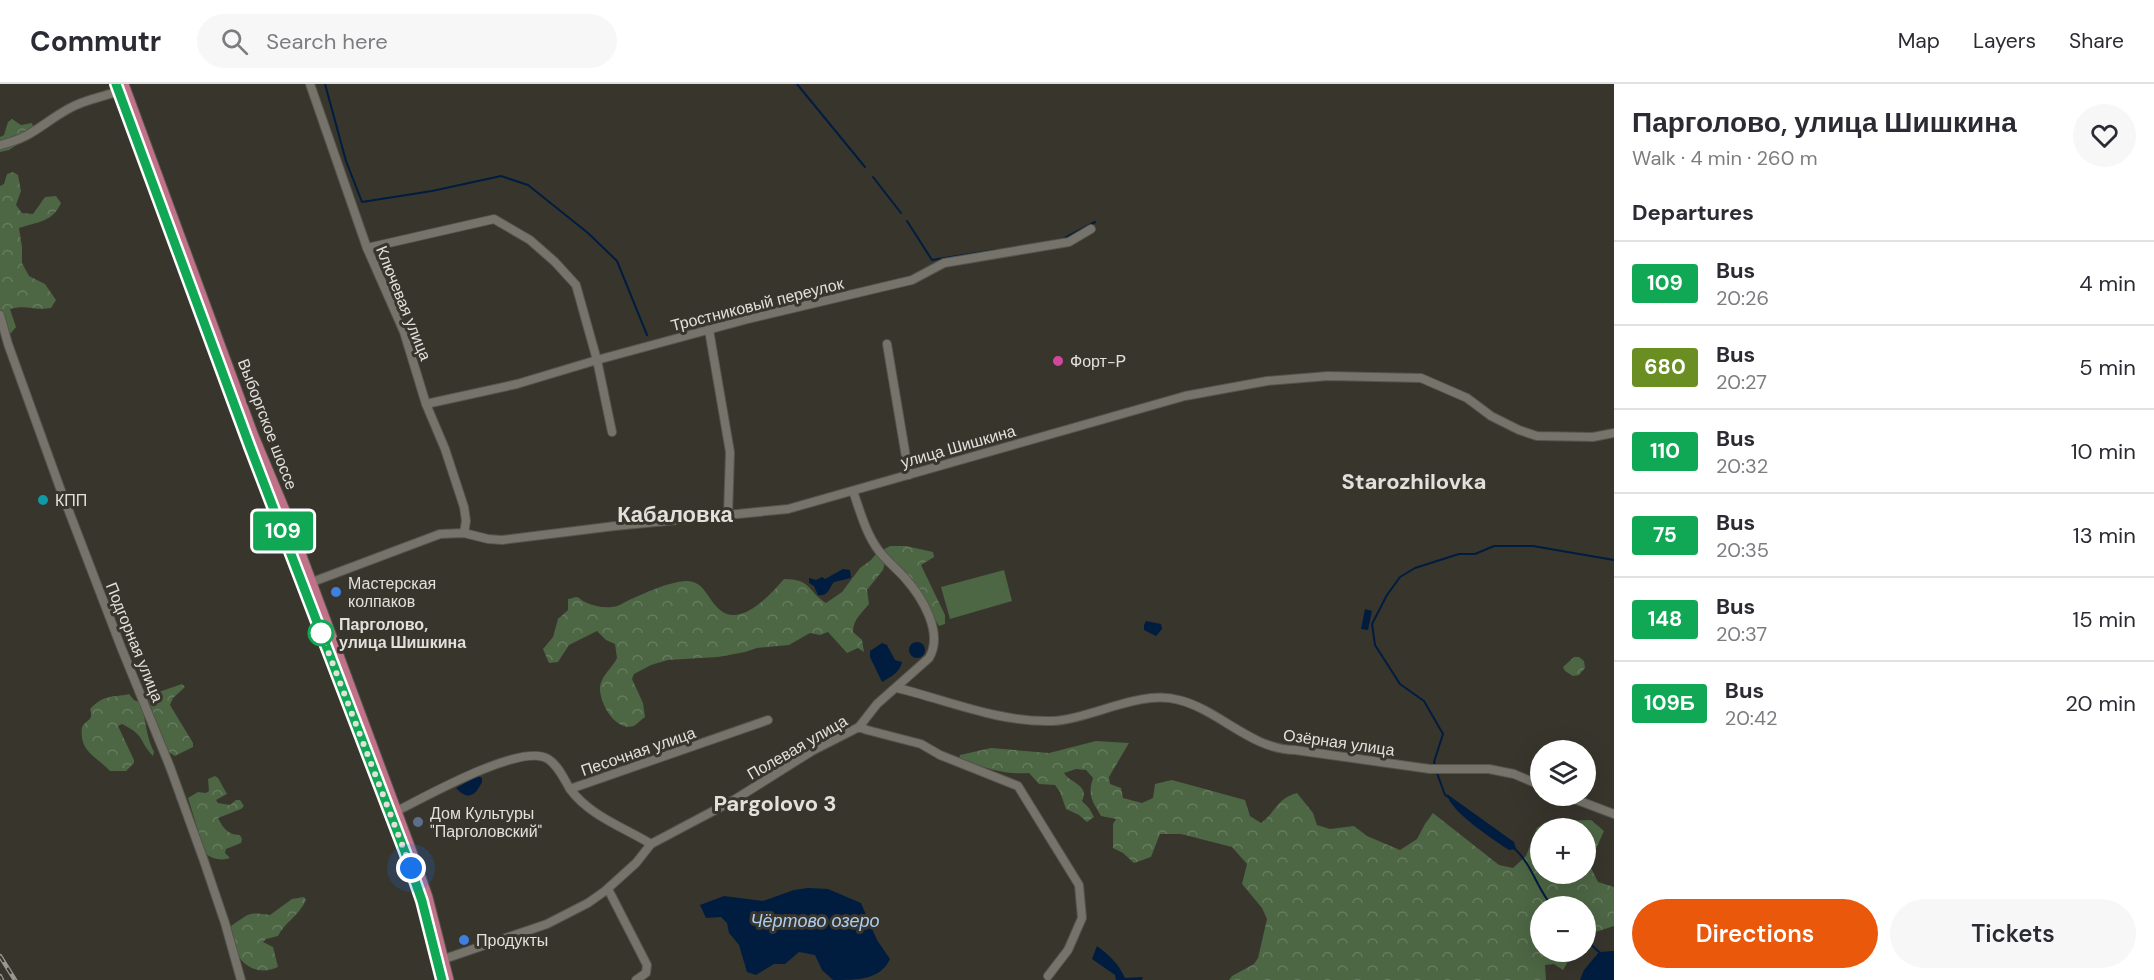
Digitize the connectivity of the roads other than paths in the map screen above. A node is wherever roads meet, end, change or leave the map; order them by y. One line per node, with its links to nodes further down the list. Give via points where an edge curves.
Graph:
1 (310, 84): 5 (street, Ключевая улица)
2 (120, 86): 3 (street, via 70,107 31,135); 17 (main road, Выборгское шоссе)
3 (0, 145)
4 (1091, 229): 7 (street, Тростниковый переулок, via 1068,242 944,263 912,280)
5 (367, 248): 9 (street, via 494,219 530,240 576,285); 10 (street, Ключевая улица, via 404,332)
6 (0, 315): 30 (street, Подгорная улица, via 60,488 201,851)
7 (710, 330): 9 (street, Тростниковый переулок); 15 (street, via 730,452)
8 (887, 344): 13 (street)
9 (597, 360): 10 (street, Тростниковый переулок, via 517,384); 11 (street)
10 (426, 404): 16 (street, Ключевая улица, via 464,507)
11 (612, 432)
12 (1614, 433): 13 (street, улица Шишкина, via 1593,437 1537,436 1498,420 1467,398 1421,378 1329,376 1267,381 1185,396)
13 (909, 475): 14 (street, улица Шишкина)
14 (853, 491): 15 (street, улица Шишкина, via 788,509); 18 (street, via 862,519 879,550 918,594 934,635 934,650 929,658)
15 (728, 516): 16 (street, улица Шишкина, via 502,540)
16 (464, 533): 17 (street, улица Шишкина, via 424,539)
17 (308, 583): 24 (main road, Выборгское шоссе); 31 (main road, Выборгское шоссе, via 422,901)
18 (897, 688): 20 (street, via 877,704); 21 (street, Озёрная улица, via 1029,721 1056,721 1153,698 1178,699 1283,750 1430,769 1489,769)
19 (768, 720): 22 (street, Песочная улица)
20 (860, 727): 26 (street, Полевая улица); 29 (street, Полевая улица, via 921,744 1018,786 1079,885 1083,918 1068,950)
21 (1530, 781)
22 (570, 789): 24 (street, Песочная улица, via 547,758 520,756); 26 (street, via 590,808)
23 (1593, 806): 25 (street)
24 (397, 811): 28 (main road, Выборгское шоссе, via 428,897)
25 (1614, 814)
26 (651, 844): 27 (street, Полевая улица)
27 (608, 889): 28 (street, Полевая улица, via 547,924); 33 (street, via 647,965 646,974)
28 (444, 959): 32 (main road, Выборгское шоссе)
29 (1048, 976)
30 (241, 980)
31 (442, 980)
32 (449, 980)
33 (636, 980)

